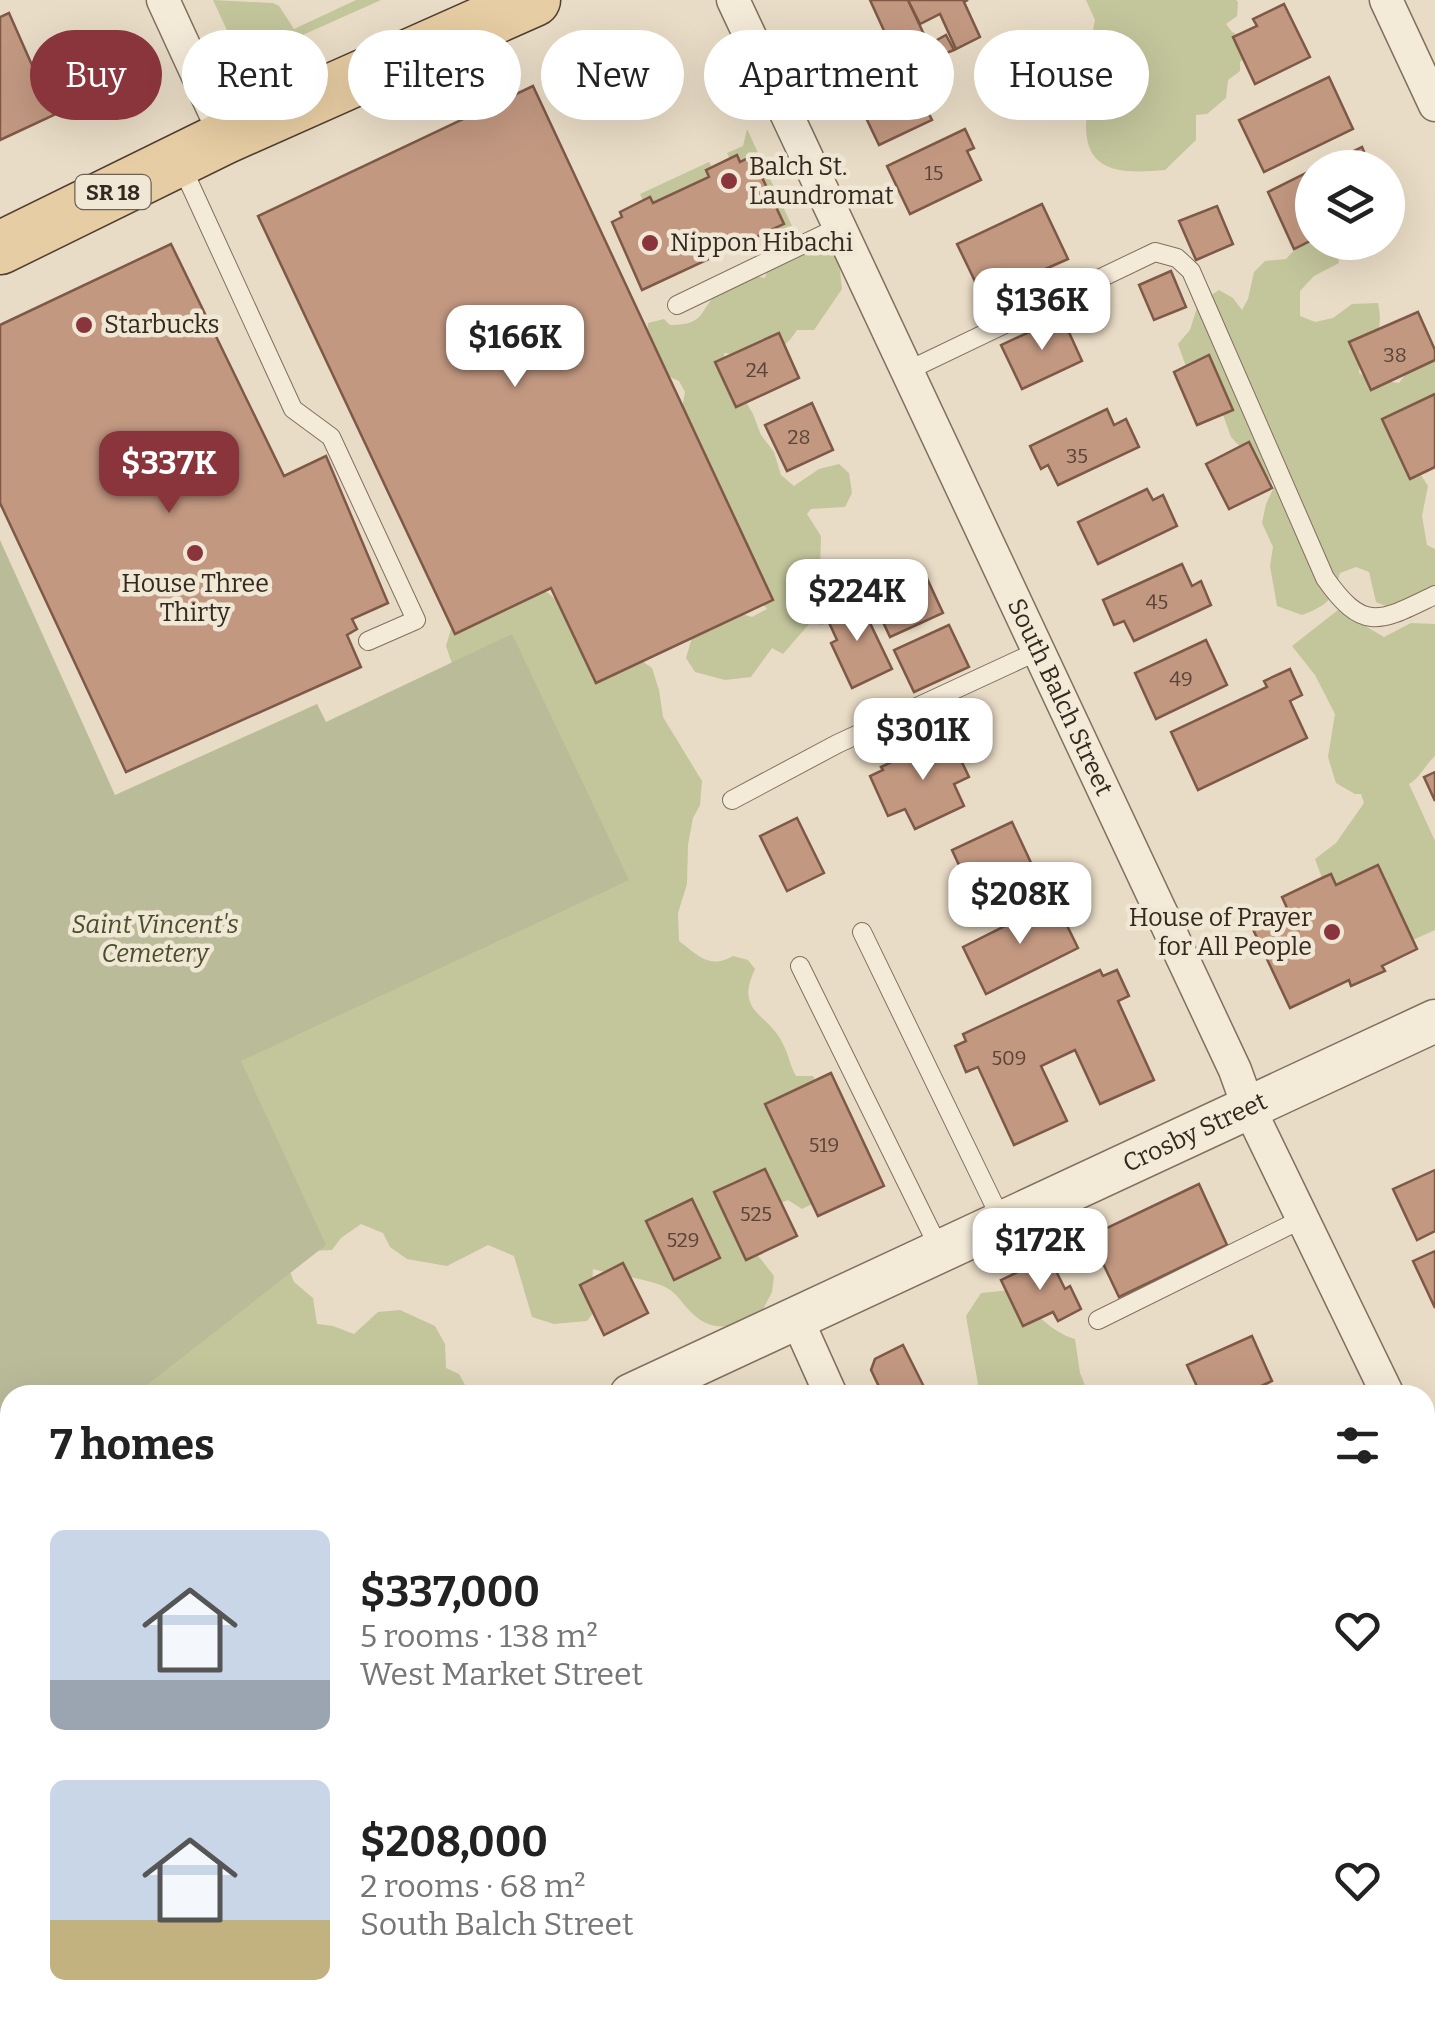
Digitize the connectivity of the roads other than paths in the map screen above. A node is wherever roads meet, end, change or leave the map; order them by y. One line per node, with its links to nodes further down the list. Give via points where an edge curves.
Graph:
1 (163, 0): 6 (street)
2 (534, 0): 6 (main road, SR 18)
3 (734, 0): 8 (street, South Balch Street)
4 (1386, 0): 5 (street)
5 (1435, 106)
6 (226, 137): 7 (main road, SR 18)
7 (178, 160): 9 (main road, SR 18); 13 (lane, via 293,409 331,438 416,620)
8 (839, 227): 10 (lane); 11 (street, South Balch Street)
9 (0, 248)
10 (677, 305)
11 (908, 371): 12 (lane, via 1155,252 1177,258 1190,271 1325,578 1342,602 1364,616 1389,617); 14 (street, South Balch Street)
12 (1435, 595)
13 (368, 641)
14 (1038, 650): 15 (lane); 19 (street, South Balch Street)
15 (732, 800)
16 (862, 932): 21 (lane)
17 (800, 966): 22 (lane)
18 (1435, 1021): 19 (street, Crosby Street)
19 (1248, 1106): 20 (street, South Balch Street); 21 (street, Crosby Street)
20 (1302, 1218): 24 (lane); 27 (street, South Balch Street)
21 (1003, 1222): 22 (street, Crosby Street)
22 (940, 1250): 23 (street, Crosby Street)
23 (796, 1317): 25 (street, Crosby Street); 26 (street)
24 (1098, 1320)
25 (652, 1385)
26 (827, 1385)
27 (1383, 1385)

